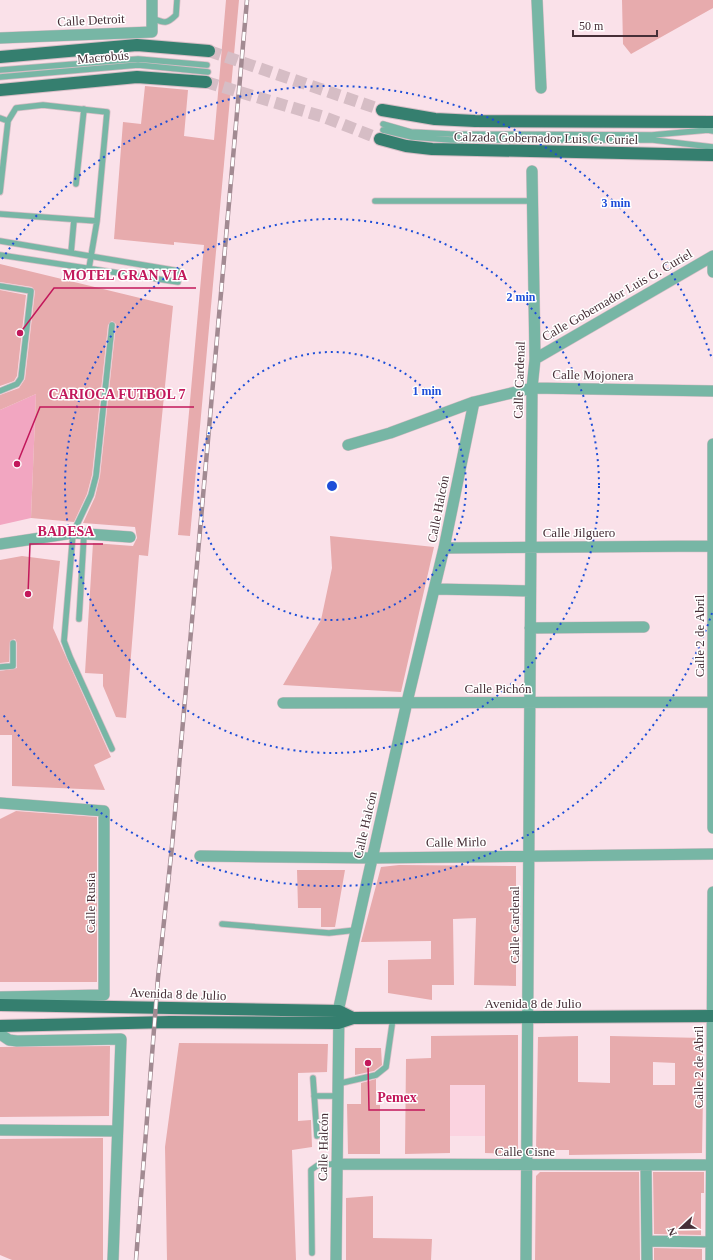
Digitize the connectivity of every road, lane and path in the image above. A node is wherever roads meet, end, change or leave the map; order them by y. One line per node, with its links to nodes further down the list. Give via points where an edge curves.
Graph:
1 (152, 0): 4 (street, Calle Detroit)
2 (177, 0): 4 (lane, via 176,15 169,22 163,23)
3 (537, 0): 12 (street)
4 (152, 18): 5 (street, Calle Detroit, via 152,32)
5 (0, 38)
6 (209, 51): 7 (main road, via 136,45)
7 (3, 55)
8 (207, 65): 9 (lane, Macrobús, via 138,59)
9 (0, 70)
10 (0, 77): 11 (lane, Macrobús, via 138,65)
11 (207, 77): 13 (main road, via 137,77)
12 (541, 88)
13 (0, 90)
14 (84, 109): 17 (lane, via 42,105 16,108); 24 (lane); 30 (lane, via 108,112)
15 (382, 110): 18 (main road, Calzada Gobernador Luis C. Curiel, via 435,119 475,121)
16 (0, 118): 17 (lane)
17 (8, 121): 25 (lane)
18 (713, 122)
19 (382, 131): 20 (lane, via 652,135); 21 (lane, via 412,137 451,140 653,140); 22 (main road, Calzada Gobernador Luis C. Curiel, via 406,146 432,149)
20 (713, 131)
21 (713, 147)
22 (713, 155)
23 (532, 171): 27 (street, Calle Cardenal)
24 (76, 184)
25 (0, 192)
26 (375, 201): 27 (lane)
27 (532, 201): 40 (street, Calle Cardenal)
28 (0, 214): 29 (lane)
29 (74, 220): 30 (lane); 32 (lane)
30 (97, 221): 35 (lane)
31 (0, 241): 32 (lane)
32 (71, 253): 35 (lane)
33 (0, 255): 36 (lane)
34 (713, 256): 37 (street); 40 (street, Calle Gobernador Luis G. Curiel)
35 (91, 257): 36 (lane); 36 (lane, via 179,271 178,282)
36 (89, 268)
37 (713, 272)
38 (0, 286): 42 (lane, via 31,291 21,378 17,384)
39 (112, 325): 47 (lane, via 96,476)
40 (535, 359): 41 (street, Calle Cardenal)
41 (532, 388): 43 (street, Calle Mojonera); 44 (street, Calle Mojonera); 50 (street, Calle Cardenal)
42 (0, 391)
43 (713, 391)
44 (474, 402): 46 (street, via 398,431); 52 (street, Calle Halcón)
45 (713, 444): 51 (street, Calle 2 de Abril)
46 (348, 445)
47 (78, 533): 48 (street); 49 (street); 55 (lane); 64 (lane, via 64,641)
48 (130, 537)
49 (0, 544)
50 (530, 546): 51 (street, Calle Jilguero); 52 (street, Calle Jilguero); 54 (street, Calle Cardenal)
51 (713, 546): 62 (street, Calle 2 de Abril)
52 (444, 548): 53 (street, Calle Halcón)
53 (434, 589): 54 (street); 60 (street, Calle Halcón)
54 (530, 591): 57 (street, Calle Cardenal)
55 (79, 619)
56 (644, 627): 57 (street)
57 (530, 628): 61 (street, Calle Cardenal)
58 (13, 643): 59 (lane, via 13,666)
59 (0, 667)
60 (407, 702): 61 (street, Calle Pichón); 63 (street, Calle Pichón); 70 (street, Calle Halcón)
61 (529, 702): 62 (street, Calle Pichón); 68 (street, Calle Cardenal)
62 (713, 702): 66 (street, Calle 2 de Abril)
63 (283, 703)
64 (112, 749)
65 (0, 803): 74 (street, Calle Rusia, via 104,811 104,995)
66 (713, 828)
67 (713, 854): 68 (street, Calle Mirlo)
68 (528, 855): 70 (street, Calle Mirlo); 78 (street, Calle Cardenal)
69 (200, 856): 70 (street, Calle Mirlo)
70 (372, 858): 73 (street, Calle Halcón)
71 (713, 892): 76 (street, Calle 2 de Abril)
72 (222, 924): 73 (lane, via 329,933)
73 (356, 930): 77 (street, Calle Halcón)
74 (0, 997)
75 (0, 1005): 77 (main road, Avenida 8 de Julio)
76 (713, 1016): 78 (main road, Avenida 8 de Julio); 92 (street, Calle 2 de Abril)
77 (339, 1017): 79 (main road, Avenida 8 de Julio); 80 (main road, Avenida 8 de Julio); 83 (street, Calle Halcón)
78 (527, 1017): 79 (main road, Avenida 8 de Julio); 90 (street, Calle Cardenal)
79 (393, 1018): 83 (lane, via 386,1067 376,1075)
80 (0, 1026)
81 (0, 1034): 87 (street, via 9,1040 17,1041 121,1039)
82 (313, 1078): 84 (lane)
83 (337, 1084): 85 (street, Calle Halcón)
84 (314, 1096): 85 (lane); 88 (lane)
85 (337, 1096): 89 (street, Calle Halcón)
86 (0, 1130): 87 (street)
87 (118, 1131): 96 (street)
88 (317, 1136)
89 (336, 1164): 90 (street, Calle Cisne); 95 (lane, via 318,1165 311,1170); 97 (street, Calle Halcón)
90 (526, 1165): 91 (street, Calle Cisne); 98 (street, Calle Cardenal)
91 (646, 1165): 92 (street, Calle Cisne); 93 (street)
92 (712, 1165): 94 (street, Calle 2 de Abril)
93 (647, 1241): 94 (street); 99 (street)
94 (711, 1242): 100 (street, Calle 2 de Abril)
95 (312, 1253)
96 (113, 1260)
97 (336, 1260)
98 (526, 1260)
99 (647, 1260)
100 (711, 1260)

